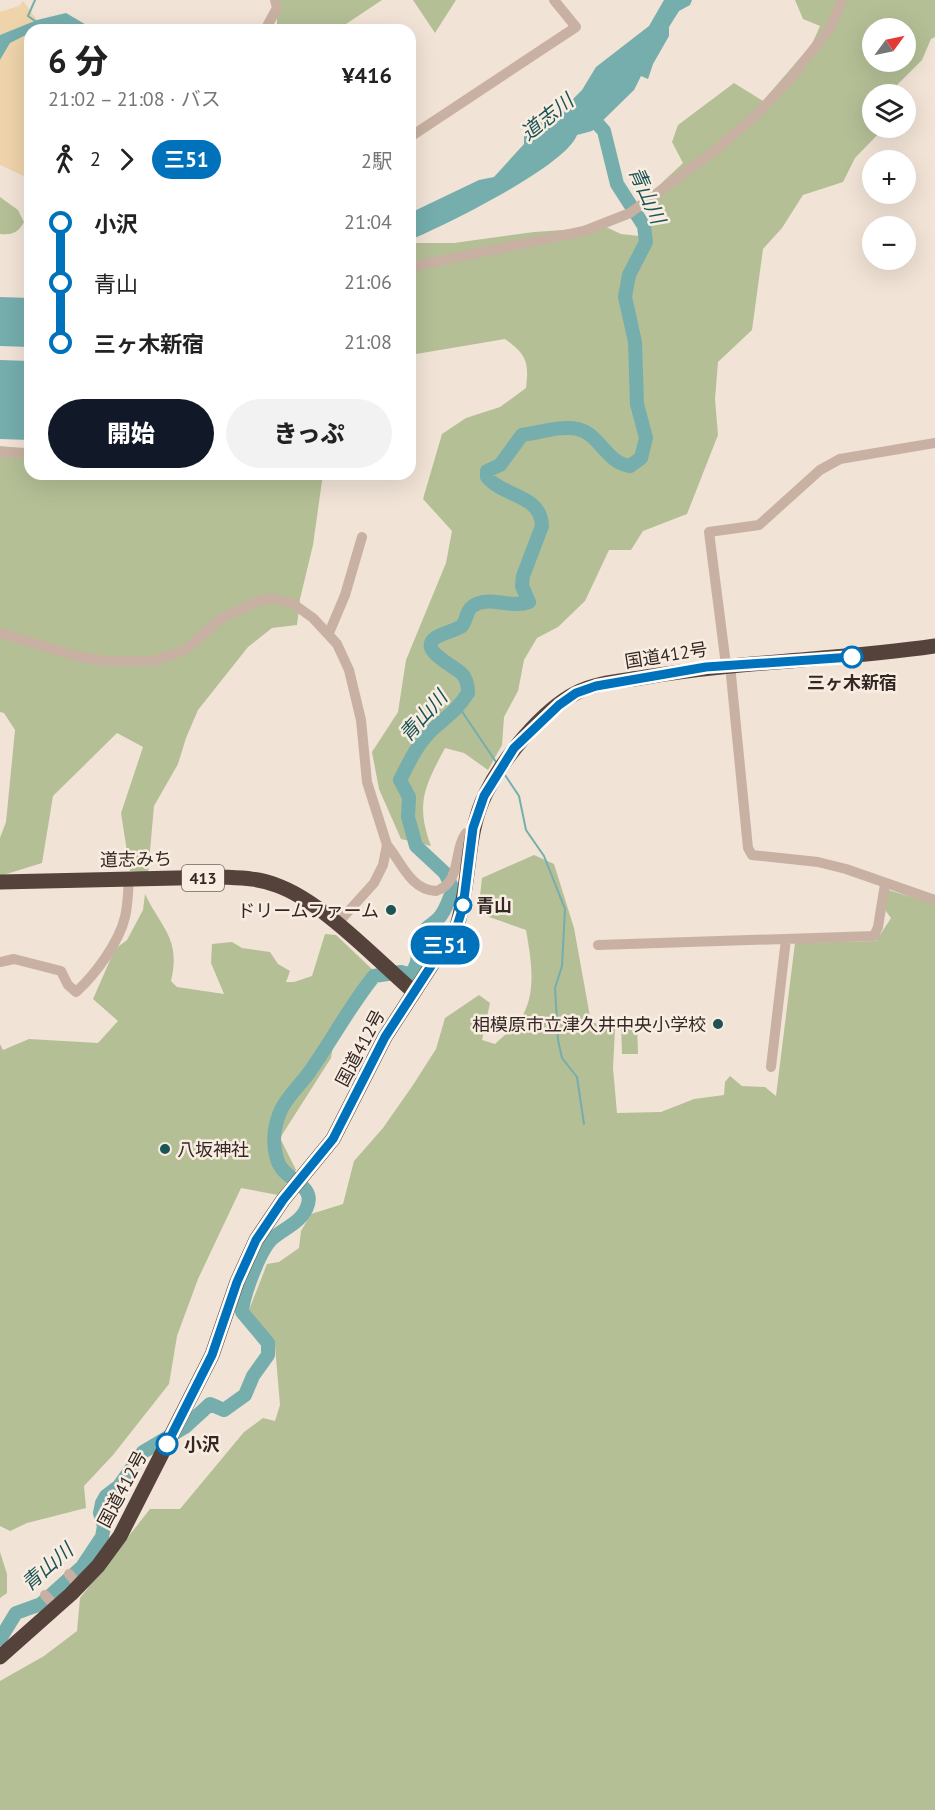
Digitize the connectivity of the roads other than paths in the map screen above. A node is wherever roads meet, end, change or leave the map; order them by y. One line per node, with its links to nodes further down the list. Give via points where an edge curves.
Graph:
1 (275, 0): 4 (street, via 277,8)
2 (554, 0): 5 (street, via 576,27)
3 (842, 0): 6 (street, via 830,28 771,100 738,132 644,205 607,224 575,233)
4 (268, 24)
5 (416, 133)
6 (416, 266)
7 (935, 443): 14 (street, via 840,459 820,470 759,525 709,532)
8 (0, 452): 9 (street)
9 (24, 453)
10 (362, 537): 12 (street)
11 (0, 633): 12 (street, via 80,657 153,661 185,650 217,621 237,610 274,599 296,605)
12 (329, 633): 16 (street, via 349,670 361,720 368,782)
13 (935, 646): 14 (highway, 国道412号, via 869,656)
14 (728, 665): 15 (highway, 国道412号, via 596,686 576,693 514,748 484,796); 19 (street, via 748,848 752,855 846,868)
15 (472, 834): 16 (street, via 463,837 448,884 436,891 407,875); 25 (highway, 国道412号, via 457,926)
16 (387, 845): 21 (street, via 374,883)
17 (129, 879): 18 (highway, 道志みち / 413); 21 (highway, 道志みち / 413, via 257,880 297,894); 24 (street, via 121,928 95,975 76,992 61,971 14,959)
18 (0, 882)
19 (885, 884): 20 (street); 22 (street, via 874,936)
20 (935, 900)
21 (337, 924): 25 (highway, 道志みち / 413)
22 (786, 939): 23 (street); 26 (street)
23 (598, 945)
24 (0, 962)
25 (414, 992): 28 (highway, 国道412号, via 385,1037 346,1119 256,1240 212,1355 120,1536 98,1566)
26 (771, 1067)
27 (45, 1595): 28 (street)
28 (55, 1605): 29 (highway, 国道412号)
29 (0, 1657)

